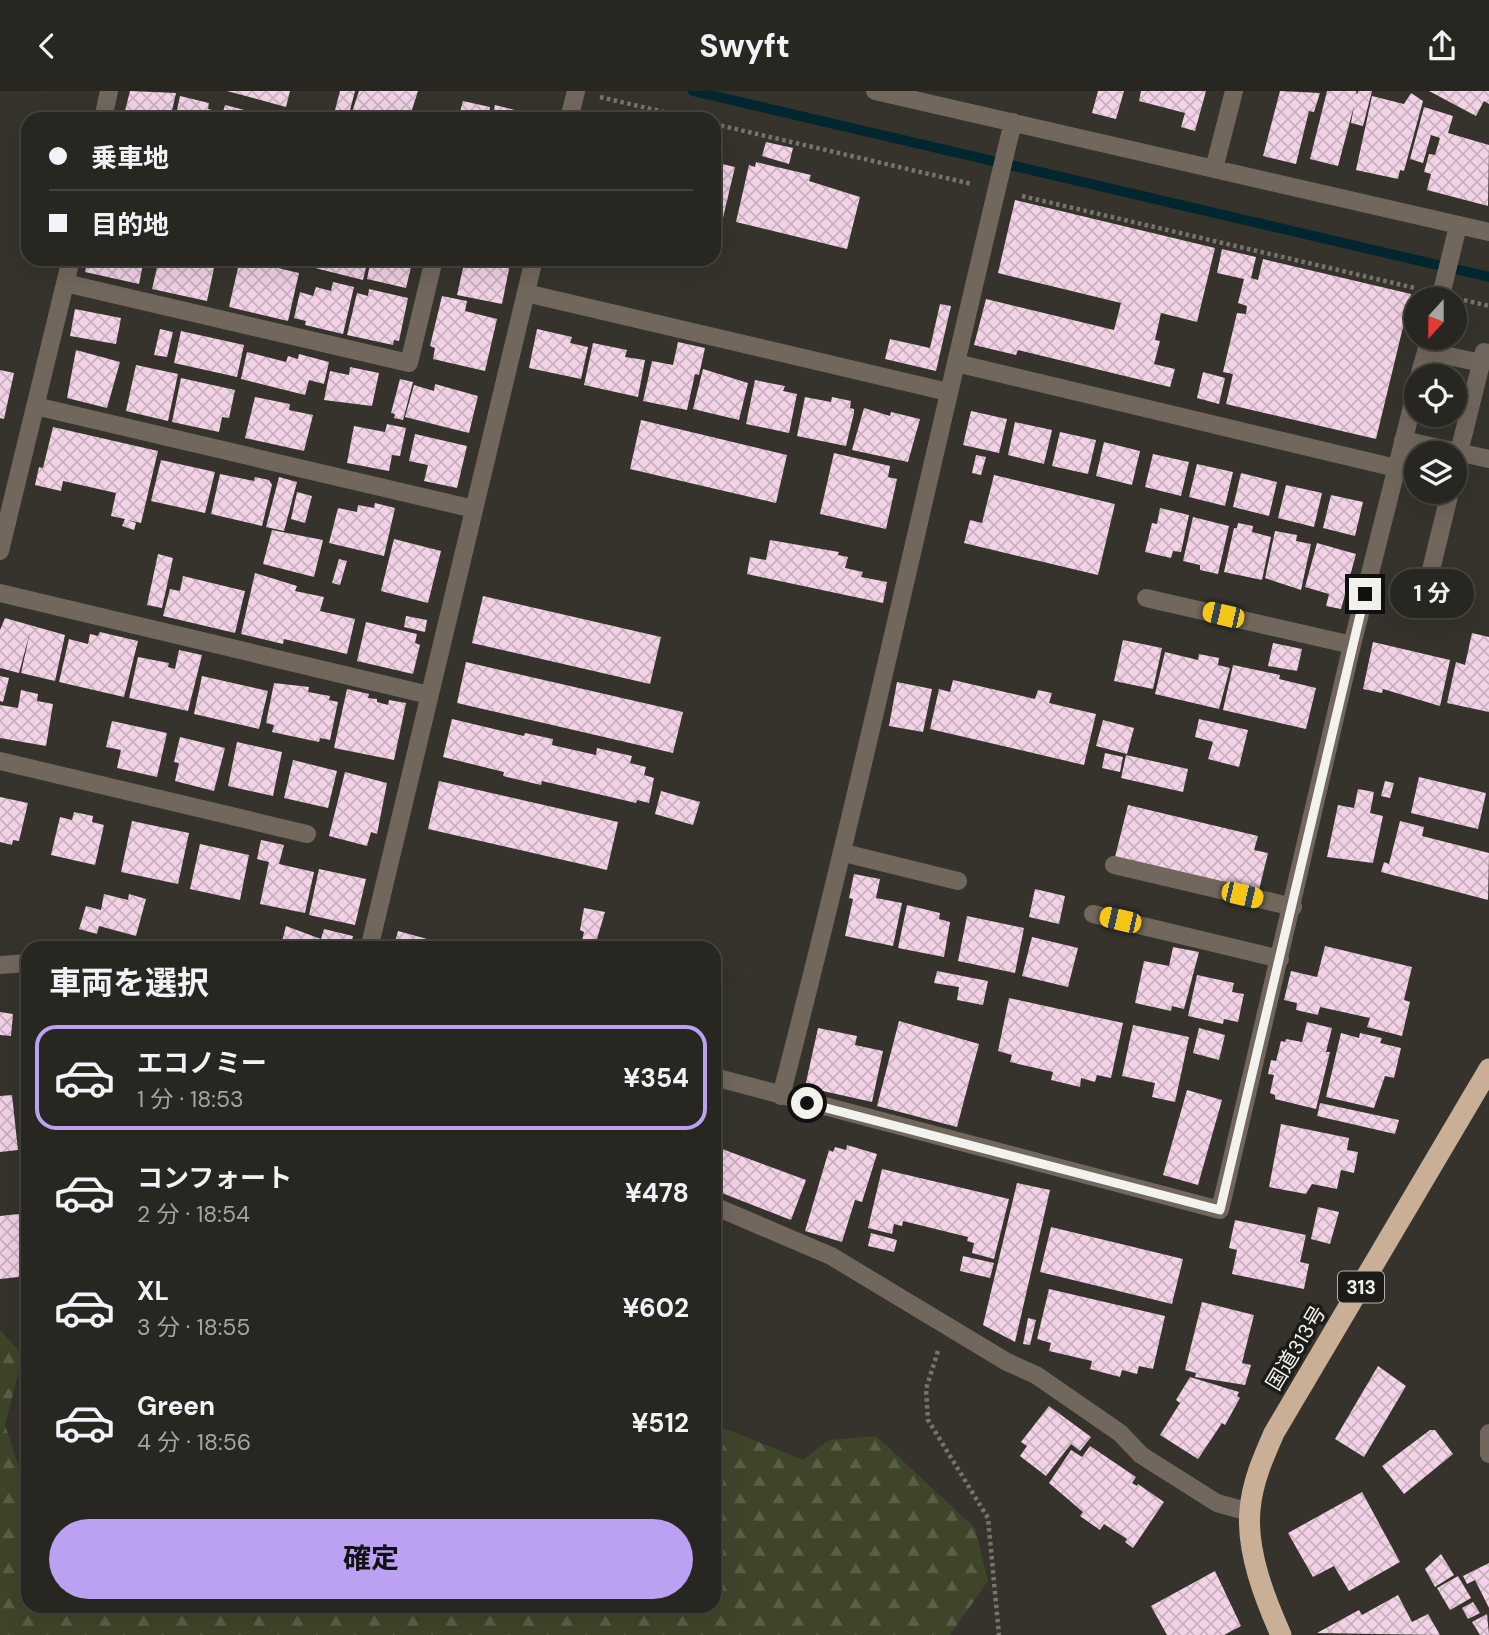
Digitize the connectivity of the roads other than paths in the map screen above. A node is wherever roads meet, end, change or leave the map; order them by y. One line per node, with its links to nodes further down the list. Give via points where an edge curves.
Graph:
1 (109, 91): 5 (street)
2 (576, 91): 6 (street)
3 (875, 91): 7 (street)
4 (1234, 91): 8 (street)
5 (104, 112)
6 (571, 112)
7 (1013, 122): 8 (street); 19 (street)
8 (1214, 169): 9 (street)
9 (1458, 226): 10 (street); 15 (street)
10 (1489, 232)
11 (69, 266): 14 (street)
12 (432, 266): 14 (street, via 409,363)
13 (532, 266): 16 (street)
14 (65, 283): 21 (street)
15 (1443, 287)
16 (526, 293): 20 (street); 30 (street)
17 (1452, 350): 18 (street)
18 (1485, 358): 25 (street)
19 (956, 363): 20 (street); 28 (street)
20 (947, 392): 39 (street)
21 (35, 406): 30 (street); 31 (street)
22 (1406, 427): 23 (street)
23 (1403, 440): 24 (street); 28 (street)
24 (1408, 441)
25 (1462, 441)
26 (1467, 454): 27 (street)
27 (1489, 459)
28 (1396, 468): 35 (street)
29 (1447, 504): 32 (street)
30 (474, 509): 36 (street)
31 (0, 551)
32 (1431, 570)
33 (0, 593): 36 (street)
34 (1146, 598): 35 (street)
35 (1352, 645): 42 (street)
36 (429, 695): 44 (street)
37 (0, 761): 38 (street)
38 (307, 834)
39 (844, 853): 41 (street); 50 (street)
40 (1114, 865): 42 (street)
41 (958, 881)
42 (1293, 907): 45 (street)
43 (1093, 914): 45 (street)
44 (371, 941)
45 (1280, 959): 50 (street, via 1220,1210)
46 (21, 964): 47 (street)
47 (0, 965)
48 (1489, 1069): 54 (highway, 国道313号 / 313, via 1274,1433 1258,1469)
49 (721, 1079): 50 (street)
50 (781, 1096)
51 (721, 1209): 54 (street, via 831,1256 1036,1375 1120,1433 1141,1455 1217,1503)
52 (1489, 1433): 53 (street)
53 (1489, 1454)
54 (1249, 1512): 55 (highway, 国道313号 / 313, via 1256,1562)
55 (1281, 1635)

